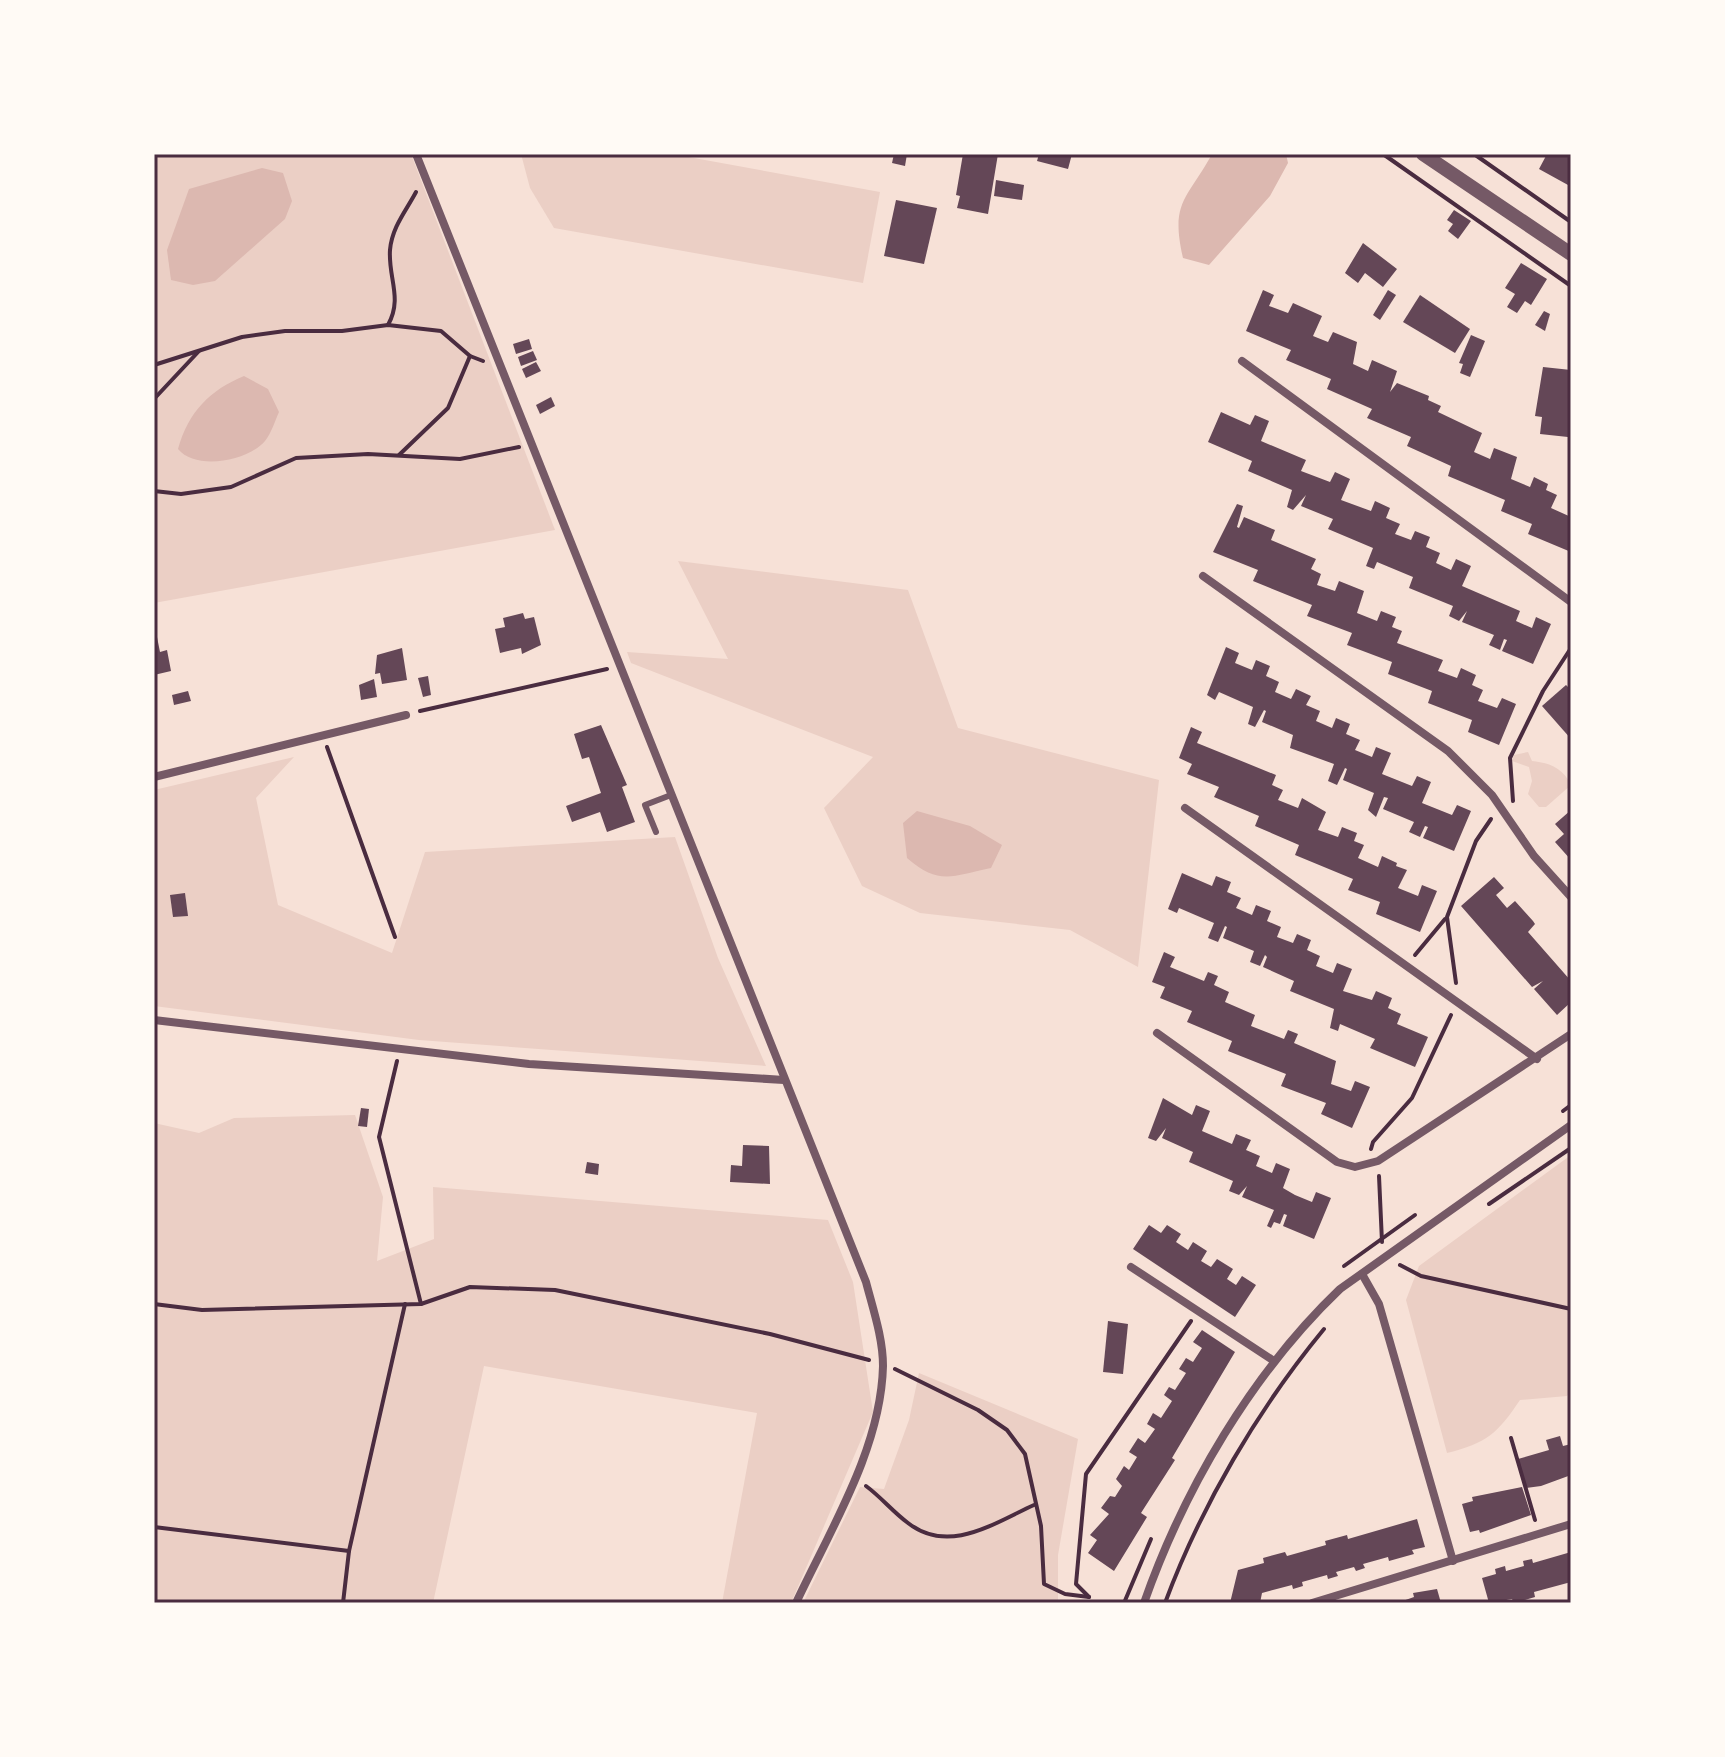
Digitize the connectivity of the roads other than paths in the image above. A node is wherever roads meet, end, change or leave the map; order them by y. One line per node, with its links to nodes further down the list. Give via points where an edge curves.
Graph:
1 (416, 154): 9 (street)
2 (1423, 154): 3 (street)
3 (1569, 248)
4 (1242, 361): 6 (street)
5 (1203, 576): 12 (street, via 1448,751 1492,795 1534,856)
6 (1571, 602)
7 (406, 715): 8 (street)
8 (154, 777)
9 (671, 795): 11 (lane, via 645,805); 17 (street)
10 (1185, 808): 16 (street)
11 (656, 832)
12 (1571, 897)
13 (154, 1020): 17 (street, via 529,1064)
14 (1157, 1033): 16 (street, via 1337,1162 1355,1167 1378,1161)
15 (1571, 1034): 16 (street)
16 (1537, 1059)
17 (784, 1080): 24 (street, via 866,1282 883,1363 877,1413 855,1477)
18 (1571, 1125): 20 (street)
19 (1131, 1267): 21 (street)
20 (1362, 1274): 21 (street, via 1309,1318); 23 (street, via 1379,1304)
21 (1274, 1361): 25 (street, via 1215,1452)
22 (1571, 1524): 23 (street)
23 (1453, 1561): 26 (street)
24 (796, 1603)
25 (1144, 1603)
26 (1312, 1603)

